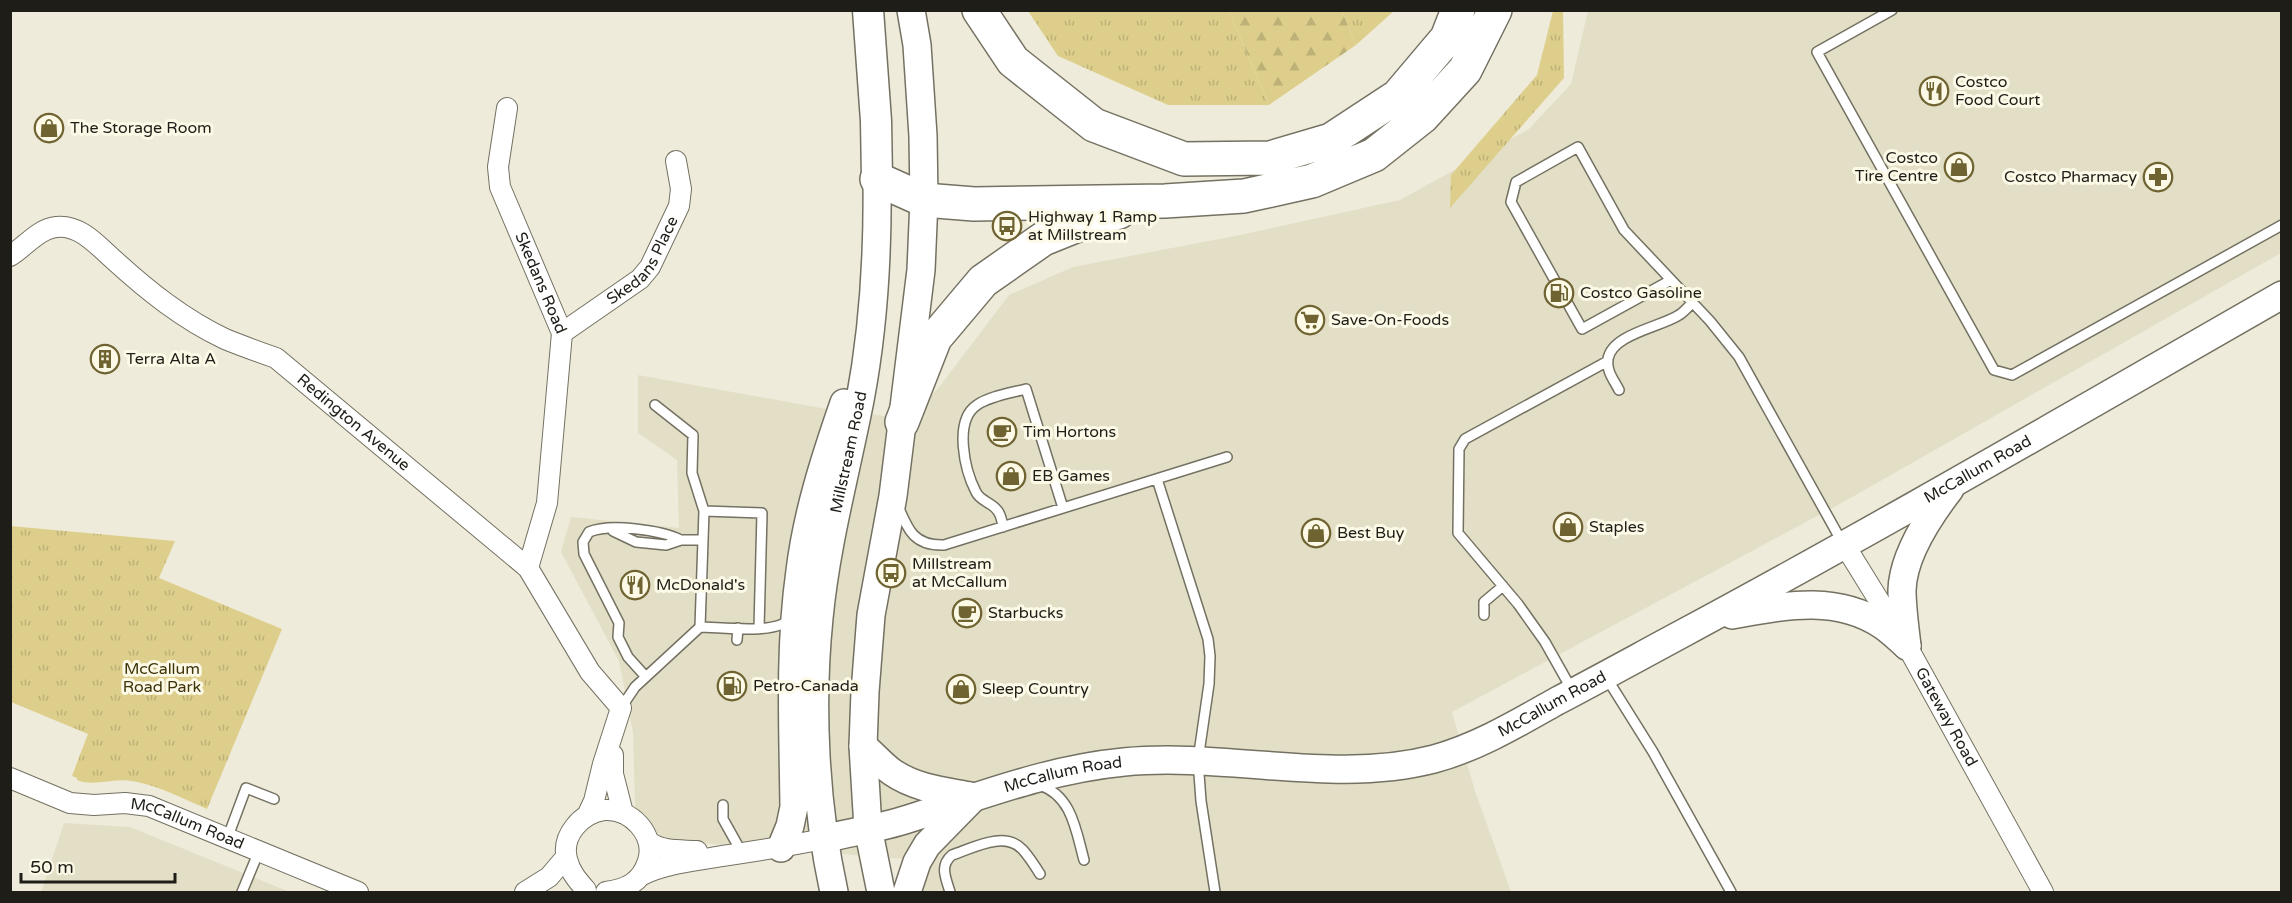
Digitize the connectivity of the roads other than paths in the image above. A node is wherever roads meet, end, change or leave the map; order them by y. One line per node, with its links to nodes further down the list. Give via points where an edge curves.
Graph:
1 (868, 10): 9 (main road, Millstream Road)
2 (911, 10): 10 (main road, via 922,113)
3 (979, 10): 4 (highway, via 1013,61 1094,125 1184,159 1195,159 1270,158 1331,140 1398,96 1447,38)
4 (1458, 10)
5 (1495, 10): 11 (highway, via 1465,70 1422,117 1374,155 1312,181 1244,196)
6 (1892, 10): 12 (lane, via 1816,52 1994,370 2012,375)
7 (507, 108): 18 (street, Skedans Road, via 498,167 500,187)
8 (676, 161): 18 (street, Skedans Place, via 681,189 679,206 650,267 640,279)
9 (877, 179): 10 (highway); 17 (main road, Millstream Road)
10 (924, 200): 11 (highway, via 974,204); 22 (main road, via 917,310)
11 (1165, 201): 22 (highway, via 1100,216 1043,239 983,281 935,338)
12 (2282, 225)
13 (10, 256): 32 (street, Redington Avenue, via 47,229 67,227 83,234 139,284 191,321 276,358)
14 (1671, 280): 14 (lane, via 1624,230 1578,147 1516,182 1510,202 1582,329); 16 (lane)
15 (2282, 295): 25 (main road, McCallum Road)
16 (1693, 302): 19 (lane, via 1678,316 1617,345); 31 (lane, via 1739,357)
17 (873, 317): 34 (main road, via 820,472 800,570); 59 (main road, Millstream Road, via 819,618 815,717)
18 (562, 333): 32 (street, Skedans Road, via 547,502)
19 (1608, 361): 20 (lane); 33 (lane, via 1465,439 1459,449 1458,533)
20 (1619, 390)
21 (655, 405): 28 (lane, via 693,435 692,473)
22 (902, 422): 26 (main road)
23 (1227, 457): 24 (lane)
24 (1157, 479): 27 (lane); 49 (lane, via 1208,639 1209,684)
25 (1955, 482): 31 (main road, McCallum Road); 41 (main road, via 1932,512 1905,568 1902,590)
26 (893, 496): 29 (lane, via 908,530 932,546); 48 (main road, via 872,615)
27 (1063, 508): 29 (lane); 29 (lane, via 1026,389 979,403 966,418 963,453 976,492 998,511)
28 (704, 511): 30 (lane); 39 (lane, via 762,513)
29 (1003, 527)
30 (703, 540): 37 (lane); 45 (lane, via 607,528 584,537 583,550 619,623 618,637 628,657)
31 (1844, 544): 36 (main road, McCallum Road); 41 (street, Gateway Road)
32 (528, 568): 47 (street, Redington Avenue)
33 (1503, 586): 35 (lane, via 1484,602); 46 (lane, via 1545,642)
34 (796, 611): 39 (lane, via 786,623); 61 (main road, via 792,671 794,807)
35 (1484, 615)
36 (1708, 620): 41 (main road, via 1819,603 1881,624); 44 (main road, McCallum Road)
37 (700, 627): 38 (lane); 42 (lane)
38 (738, 628): 39 (lane); 40 (lane)
39 (759, 628)
40 (737, 640)
41 (1907, 646): 78 (street, Gateway Road)
42 (673, 652): 43 (lane); 45 (lane)
43 (680, 660)
44 (1605, 675): 46 (main road, McCallum Road); 77 (lane)
45 (646, 677): 47 (lane, via 635,687)
46 (1574, 692): 49 (main road, McCallum Road, via 1470,746 1388,768)
47 (618, 717): 55 (street, via 613,774); 56 (street)
48 (863, 746): 52 (main road, via 890,771 908,781); 57 (main road)
49 (1198, 760): 51 (main road, McCallum Road, via 1124,762); 76 (lane)
50 (10, 778): 58 (street, McCallum Road, via 70,802 149,806)
51 (1025, 780): 52 (main road, McCallum Road); 65 (lane, via 1048,788 1062,799 1073,820)
52 (974, 797): 57 (main road, McCallum Road, via 903,821); 74 (main road, via 927,845)
53 (274, 799): 58 (lane, via 246,788)
54 (723, 805): 63 (lane, via 723,819)
55 (624, 813): 56 (street, via 605,810); 60 (street, via 635,820)
56 (587, 816): 64 (street, via 570,833)
57 (868, 828): 59 (main road, McCallum Road); 73 (main road)
58 (227, 839): 62 (street, McCallum Road)
59 (823, 839): 61 (street, McCallum Road); 72 (main road, Millstream Road)
60 (649, 842): 63 (street, McCallum Road, via 669,850); 67 (street)
61 (782, 848): 63 (street, McCallum Road)
62 (259, 851): 68 (lane); 69 (street, McCallum Road)
63 (741, 853): 67 (street, McCallum Road, via 677,863)
64 (566, 858): 70 (street, via 549,877); 71 (street, via 573,874)
65 (1084, 860)
66 (1040, 874): 75 (lane, via 1013,842 992,842 947,859 944,873)
67 (642, 875): 71 (street, via 626,889)
68 (242, 892)
69 (358, 892)
70 (525, 892)
71 (593, 892)
72 (834, 892)
73 (881, 892)
74 (907, 892)
75 (950, 892)
76 (1215, 892)
77 (1731, 892)
78 (2043, 892)

